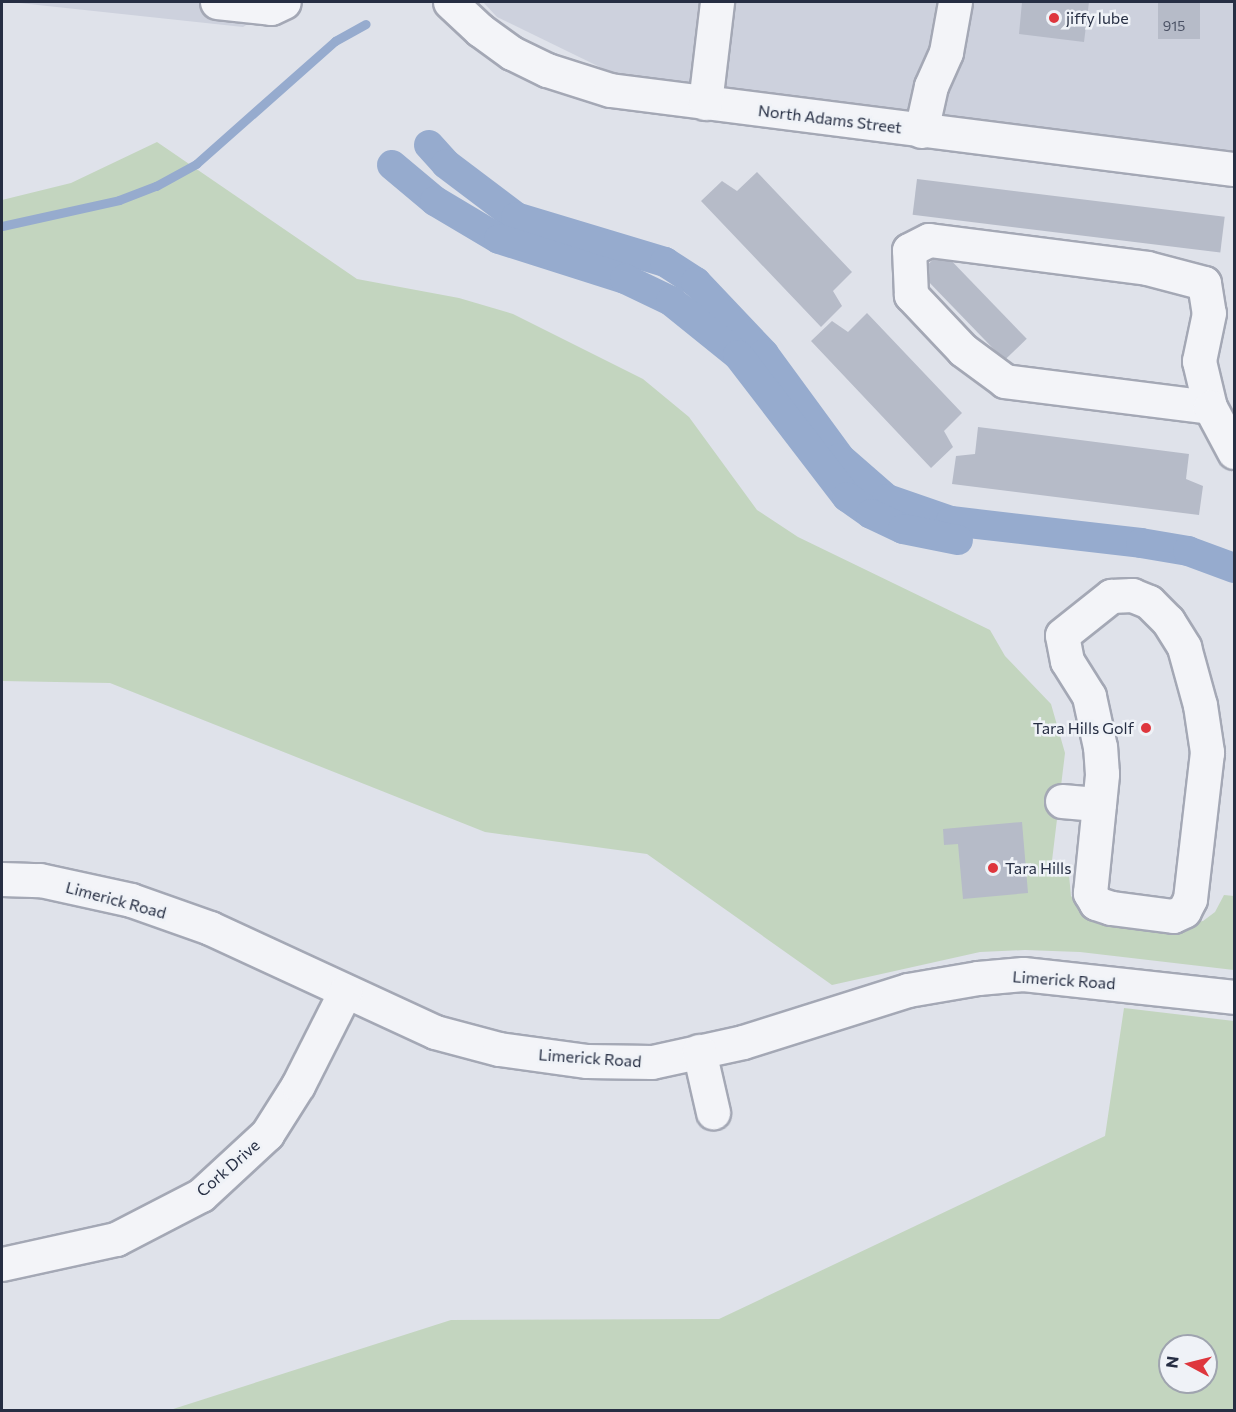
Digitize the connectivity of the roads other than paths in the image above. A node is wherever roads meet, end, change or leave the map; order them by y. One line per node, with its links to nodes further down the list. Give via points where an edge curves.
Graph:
1 (284, 2): 5 (street, via 271,8)
2 (450, 2): 6 (street, North Adams Street, via 512,53 547,70 610,90)
3 (717, 2): 6 (street)
4 (955, 2): 7 (street, via 946,52 931,86)
5 (236, 3)
6 (705, 103): 7 (street, North Adams Street)
7 (921, 131): 8 (street, North Adams Street)
8 (1234, 168)
9 (1210, 406): 9 (street, via 1199,360 1209,313 1204,284 1147,268 929,240 909,250 912,295 963,350 1005,381 1165,404); 10 (street)
10 (1234, 452)
11 (1221, 754): 13 (street, via 1190,899 1184,911 1173,916 1096,903 1090,893); 13 (street, via 1200,705 1184,647 1168,621 1149,602 1132,595 1111,596 1070,626 1062,635 1061,645 1089,696 1098,724 1102,774)
12 (1062, 801): 13 (street)
13 (1099, 804)
14 (2, 879): 15 (street, Limerick Road, via 40,880 131,900 210,928)
15 (345, 992): 17 (street, Limerick Road, via 435,1032 499,1049 587,1061 652,1062); 19 (street, Cork Drive, via 298,1084 267,1134 201,1195 116,1239)
16 (1234, 997): 17 (street, Limerick Road, via 1044,976 978,978 908,990)
17 (699, 1051): 18 (street)
18 (713, 1112)
19 (2, 1263)

